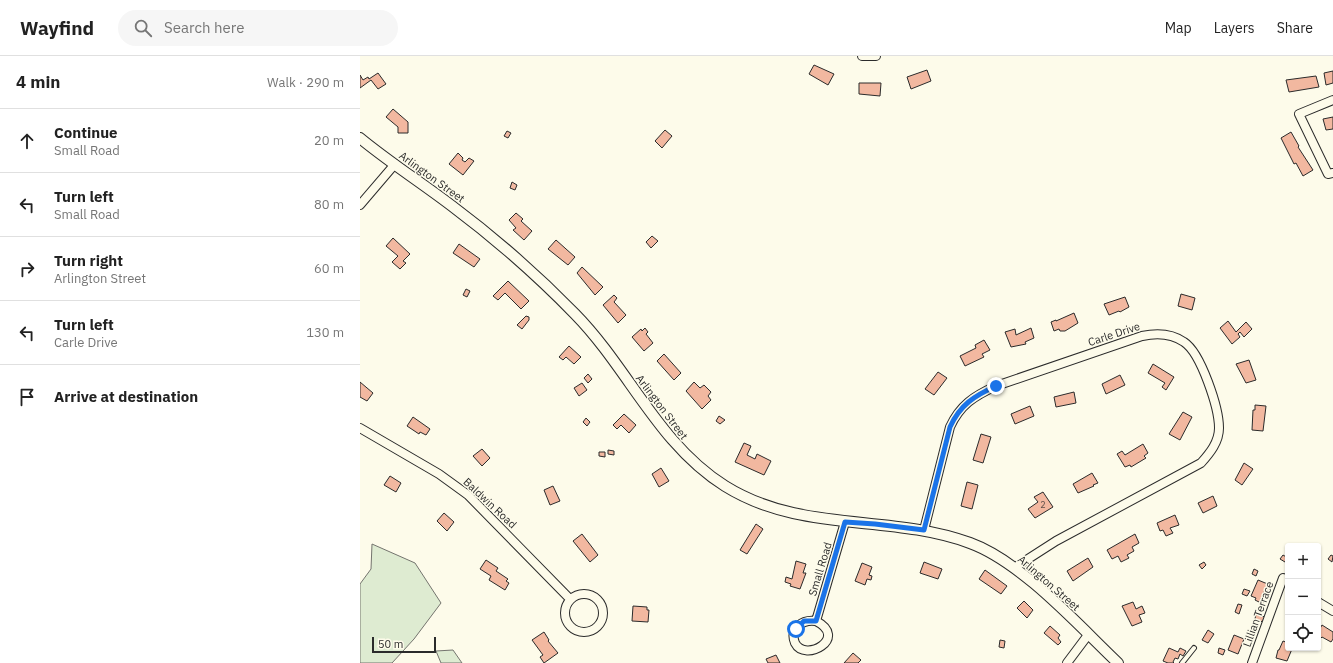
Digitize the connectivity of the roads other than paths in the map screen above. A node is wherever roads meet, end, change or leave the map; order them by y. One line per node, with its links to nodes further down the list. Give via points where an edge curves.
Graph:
1 (862, 56): 2 (street)
2 (876, 56)
3 (1333, 100): 6 (street, via 1299,114 1328,174)
4 (360, 138): 5 (street, Arlington Street)
5 (395, 164): 7 (street); 9 (street, Arlington Street, via 509,251 575,314 607,352 664,431 681,451 710,476 741,496 777,510 810,518)
6 (1333, 173)
7 (360, 205)
8 (360, 428): 13 (street, Baldwin Road, via 439,474 468,495)
9 (845, 522): 10 (street, Arlington Street); 16 (street, Small Road)
10 (924, 530): 11 (street, Arlington Street, via 983,548); 11 (street, Carle Drive, via 950,427 964,404 996,386 1142,336 1156,333 1183,341 1200,361 1217,413 1219,429 1210,454 1201,463 1056,541)
11 (1014, 568): 17 (street, Arlington Street)
12 (1285, 580): 22 (street, Lillian Terrace, via 1283,578)
13 (570, 599): 13 (street, via 575,595 587,593 598,599 604,609 602,621 598,626 593,630 580,631 569,624 565,611)
14 (1321, 604): 15 (street)
15 (1333, 611)
16 (816, 621): 16 (street, via 804,621 794,634 795,646 804,653 820,652 827,643 827,632)
17 (1088, 635): 19 (street); 20 (street, Arlington Street)
18 (1194, 648): 21 (lane)
19 (1067, 663)
20 (1118, 663)
21 (1182, 663)
22 (1252, 663)

